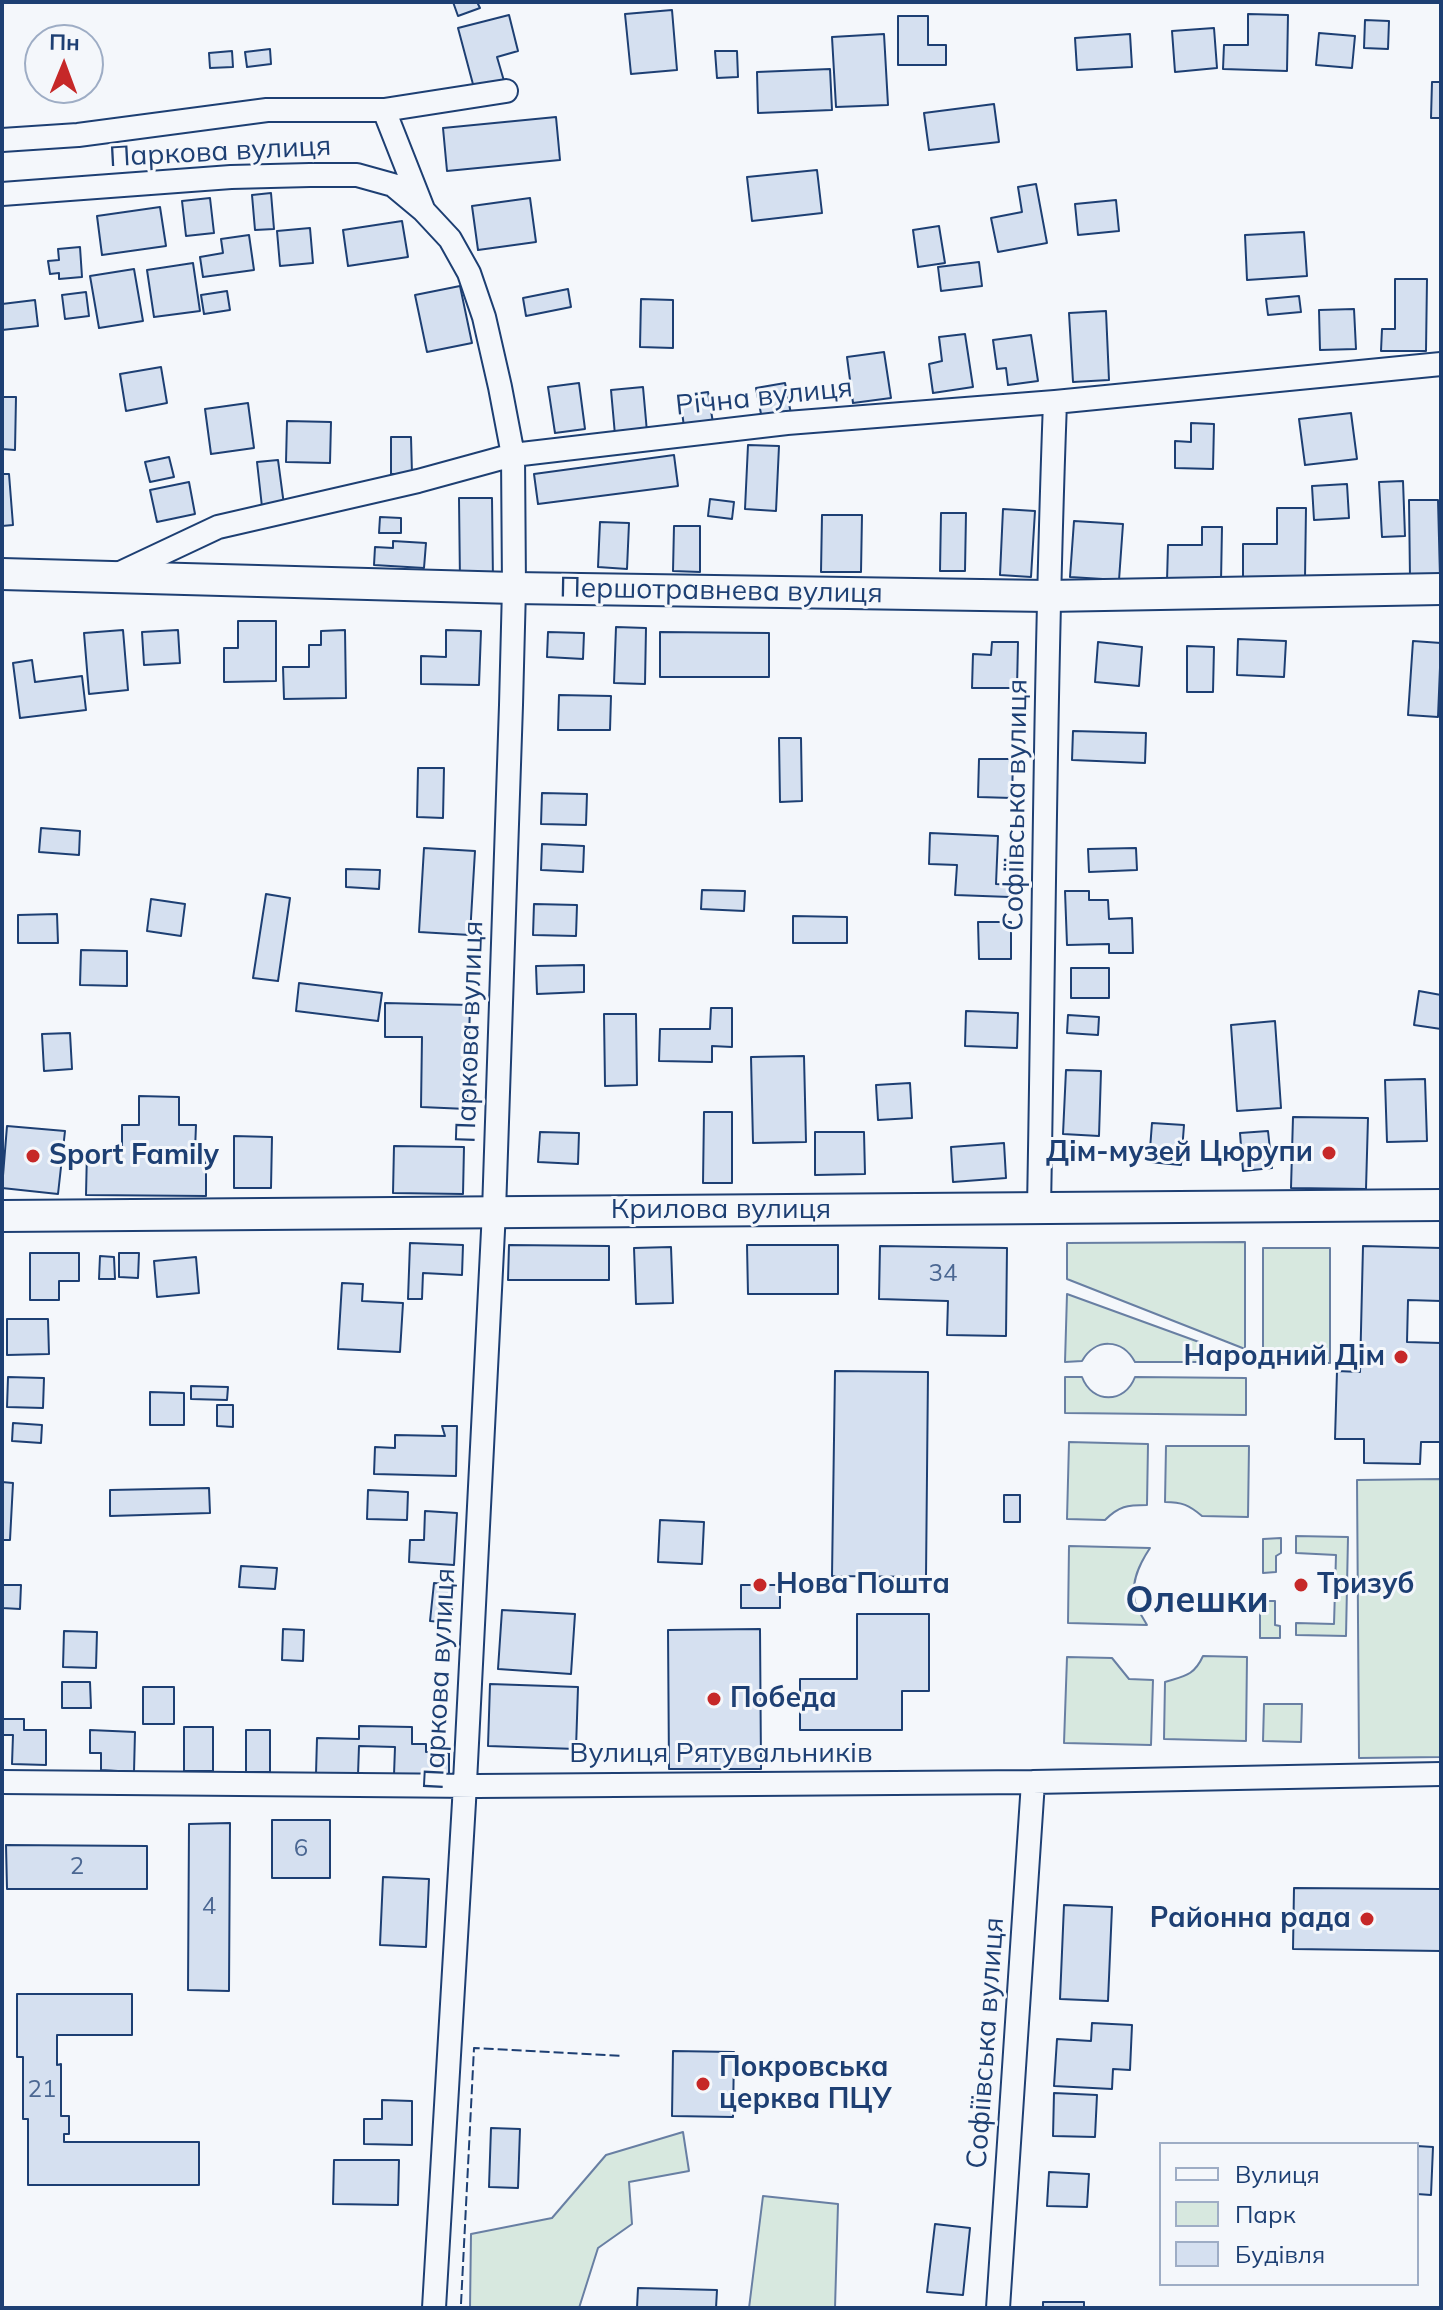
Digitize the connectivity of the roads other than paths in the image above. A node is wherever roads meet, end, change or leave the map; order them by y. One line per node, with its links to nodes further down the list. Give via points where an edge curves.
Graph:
1 (506, 91): 2 (street)
2 (384, 110): 3 (street, via 267,110); 5 (street)
3 (2, 140)
4 (2, 194): 5 (street, Паркова вулиця, via 231,177 357,175 393,185)
5 (423, 210): 8 (street, Паркова вулиця, via 450,239 469,273 484,317)
6 (1441, 364): 7 (street, Річна вулиця)
7 (1055, 402): 8 (street, Річна вулиця, via 787,423); 13 (street, Софіївська вулиця)
8 (513, 455): 10 (street, Річна вулиця, via 218,527); 11 (street, Паркова вулиця)
9 (2, 574): 10 (street, Першотравнева вулиця)
10 (111, 577): 11 (street, Першотравнева вулиця)
11 (514, 588): 13 (street, Першотравнева вулиця); 16 (street, Паркова вулиця)
12 (1441, 589): 13 (street, Першотравнева вулиця)
13 (1048, 596): 15 (street, Софіївська вулиця)
14 (1441, 1205): 15 (street, Крилова вулиця)
15 (1039, 1208): 16 (street, Крилова вулиця)
16 (494, 1211): 17 (street, Крилова вулиця); 21 (street, Паркова вулиця)
17 (2, 1216)
18 (1441, 1774): 20 (street, Вулиця Рятувальників)
19 (2, 1782): 21 (street, Вулиця Рятувальників)
20 (1033, 1782): 21 (street, Вулиця Рятувальників); 23 (street, Софіївська вулиця)
21 (465, 1786): 22 (street, Паркова вулиця)
22 (434, 2308)
23 (998, 2308)

